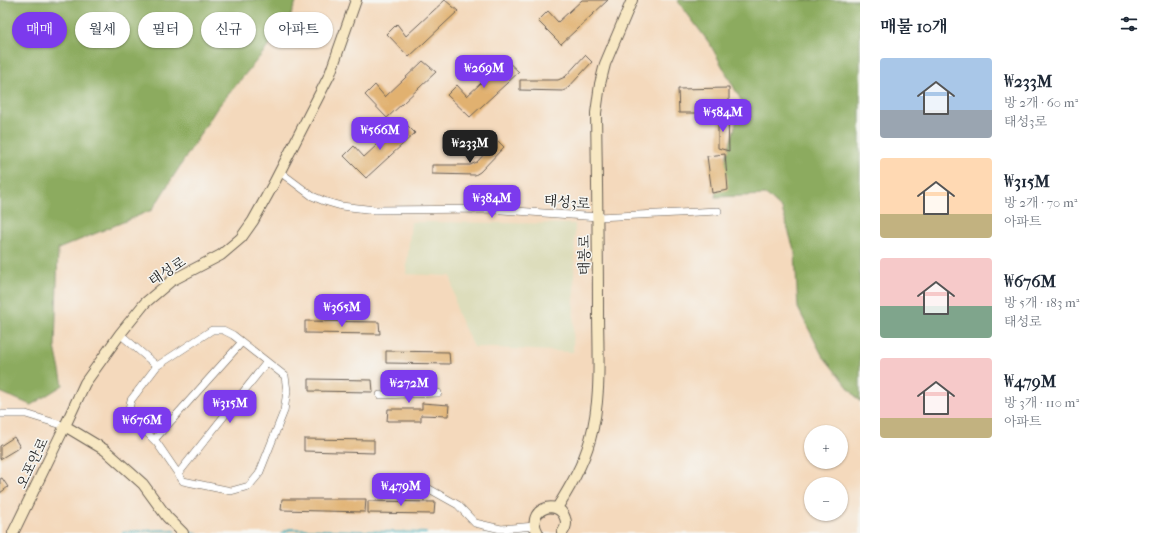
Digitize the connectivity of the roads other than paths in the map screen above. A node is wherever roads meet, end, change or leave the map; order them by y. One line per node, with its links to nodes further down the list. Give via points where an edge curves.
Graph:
1 (356, 0): 3 (street, 태성로, via 330,74)
2 (632, 0): 5 (street, 태봉로, via 605,64 597,100)
3 (280, 172): 5 (street, 태성3로, via 312,196 341,206 375,210 490,209); 6 (street, 태성로, via 241,238 221,255 171,281 145,303)
4 (718, 211): 5 (street, 태성3로)
5 (598, 217): 17 (street, 태봉로, via 597,402 585,456)
6 (120, 334): 9 (street); 13 (street, 태성로, via 85,383)
7 (242, 342): 8 (street); 9 (street, via 223,330 212,330); 14 (street)
8 (267, 362): 15 (street); 15 (street, via 285,376 287,391 284,411 259,474 249,486 231,492 183,481)
9 (157, 366): 14 (street, via 131,400 128,413)
10 (438, 393): 11 (street)
11 (380, 395)
12 (0, 414): 13 (street, via 26,414)
13 (64, 426): 19 (street, via 106,450 143,484); 20 (street, 오포안로)
14 (154, 440): 15 (street)
15 (178, 474)
16 (424, 486): 18 (street, via 458,505 475,523 502,529)
17 (557, 508): 18 (street, via 547,508 538,513 535,518); 21 (street, via 566,520)
18 (537, 529)
19 (180, 530)
20 (13, 533)
21 (562, 533)

